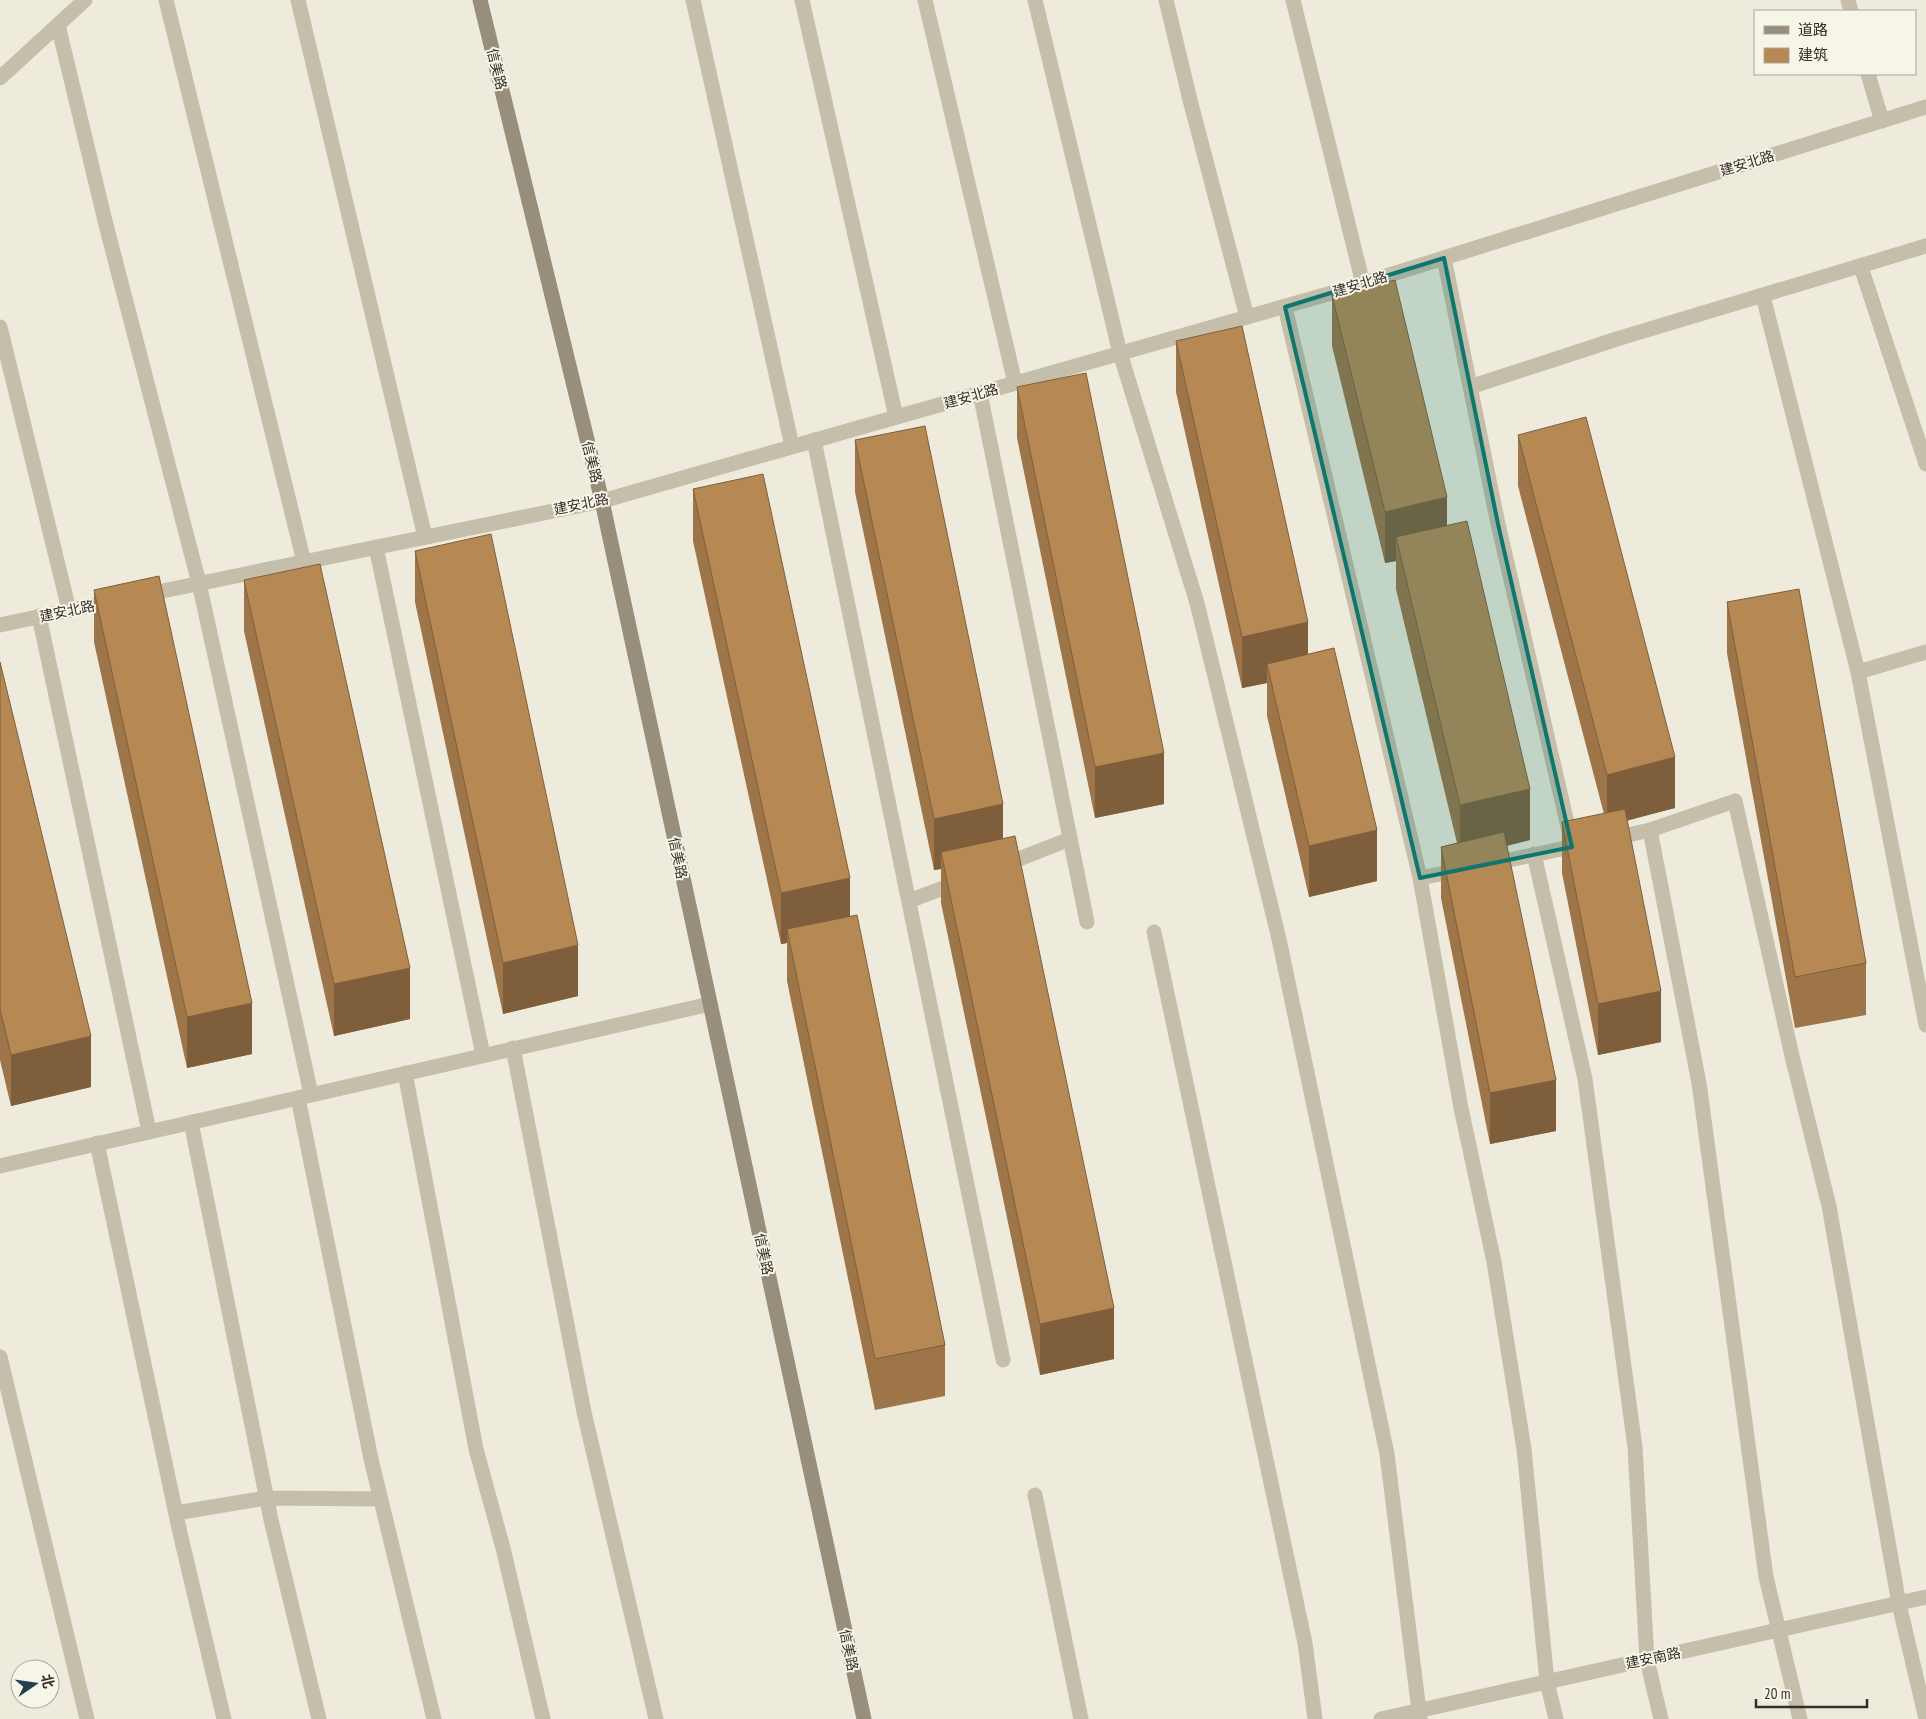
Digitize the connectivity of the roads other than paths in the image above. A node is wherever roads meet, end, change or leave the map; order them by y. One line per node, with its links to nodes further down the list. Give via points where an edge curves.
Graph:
1 (85, 0): 11 (street)
2 (166, 0): 35 (street)
3 (298, 0): 33 (street)
4 (480, 0): 32 (street, 信美路)
5 (693, 0): 30 (street)
6 (802, 0): 28 (street)
7 (925, 0): 25 (street)
8 (1035, 0): 24 (street)
9 (1166, 0): 22 (street)
10 (1293, 0): 19 (street)
11 (58, 25): 13 (street); 36 (street)
12 (1868, 75): 15 (street)
13 (0, 78)
14 (1926, 107): 15 (street, 建安北路)
15 (1882, 121): 17 (street, 建安北路)
16 (1926, 246): 18 (street)
17 (1444, 258): 19 (street, 建安北路); 26 (street)
18 (1861, 267): 20 (street); 31 (street)
19 (1363, 284): 21 (street, 建安北路)
20 (1764, 296): 26 (street); 41 (street)
21 (1285, 306): 22 (street, 建安北路); 48 (street)
22 (1247, 317): 24 (street, 建安北路)
23 (0, 327): 37 (street)
24 (1120, 353): 25 (street, 建安北路); 73 (street, via 1197,603 1279,939 1387,1454)
25 (1015, 383): 27 (street, 建安北路)
26 (1470, 387): 44 (street)
27 (980, 393): 28 (street, 建安北路); 43 (street)
28 (896, 417): 29 (street, 建安北路)
29 (814, 440): 30 (street, 建安北路); 49 (street)
30 (792, 446): 32 (street, 建安北路)
31 (1926, 464)
32 (602, 500): 33 (street, 建安北路); 52 (street, 信美路)
33 (426, 537): 34 (street, 建安北路)
34 (376, 547): 35 (street, 建安北路); 55 (street)
35 (304, 562): 36 (street, 建安北路)
36 (199, 583): 37 (street, 建安北路); 57 (street)
37 (69, 610): 38 (street, 建安北路)
38 (39, 616): 39 (street, 建安北路); 59 (street)
39 (0, 624)
40 (1926, 652): 41 (street)
41 (1858, 672): 53 (street)
42 (1650, 830): 44 (street); 69 (street, via 1735,801 1829,1206); 70 (street, via 1698,1083 1766,1577)
43 (1070, 839): 46 (street); 50 (street)
44 (1572, 847): 45 (street)
45 (1534, 854): 48 (street); 71 (street, via 1586,1088 1635,1447)
46 (989, 870)
47 (972, 877): 49 (street)
48 (1420, 878): 72 (street, via 1461,1108 1496,1272 1524,1449)
49 (909, 901): 63 (street)
50 (1087, 922)
51 (1154, 932): 82 (street, via 1305,1643)
52 (710, 1004): 54 (street); 80 (street, 信美路)
53 (1926, 1025)
54 (513, 1048): 55 (street); 79 (street, via 584,1412)
55 (483, 1055): 56 (street)
56 (405, 1073): 57 (street); 78 (street, via 476,1449)
57 (304, 1096): 58 (street); 66 (street)
58 (191, 1122): 59 (street); 65 (street)
59 (149, 1131): 60 (street)
60 (97, 1143): 61 (street); 67 (street)
61 (0, 1166)
62 (0, 1357): 74 (street)
63 (1003, 1360)
64 (1035, 1495): 81 (street)
65 (266, 1498): 66 (street); 67 (street); 76 (street)
66 (381, 1499): 77 (street)
67 (176, 1513): 75 (street)
68 (1926, 1597): 69 (street, 建安南路)
69 (1899, 1604): 70 (street, 建安南路); 87 (street)
70 (1778, 1631): 71 (street, 建安南路); 86 (street)
71 (1647, 1660): 72 (street, 建安南路); 85 (street)
72 (1547, 1682): 73 (street, 建安南路); 84 (street)
73 (1419, 1715): 83 (street, 建安南路)
74 (88, 1719)
75 (224, 1719)
76 (319, 1719)
77 (434, 1719)
78 (543, 1719)
79 (656, 1719)
80 (864, 1719)
81 (1081, 1719)
82 (1315, 1719)
83 (1381, 1719)
84 (1556, 1719)
85 (1661, 1719)
86 (1800, 1719)
87 (1926, 1719)

